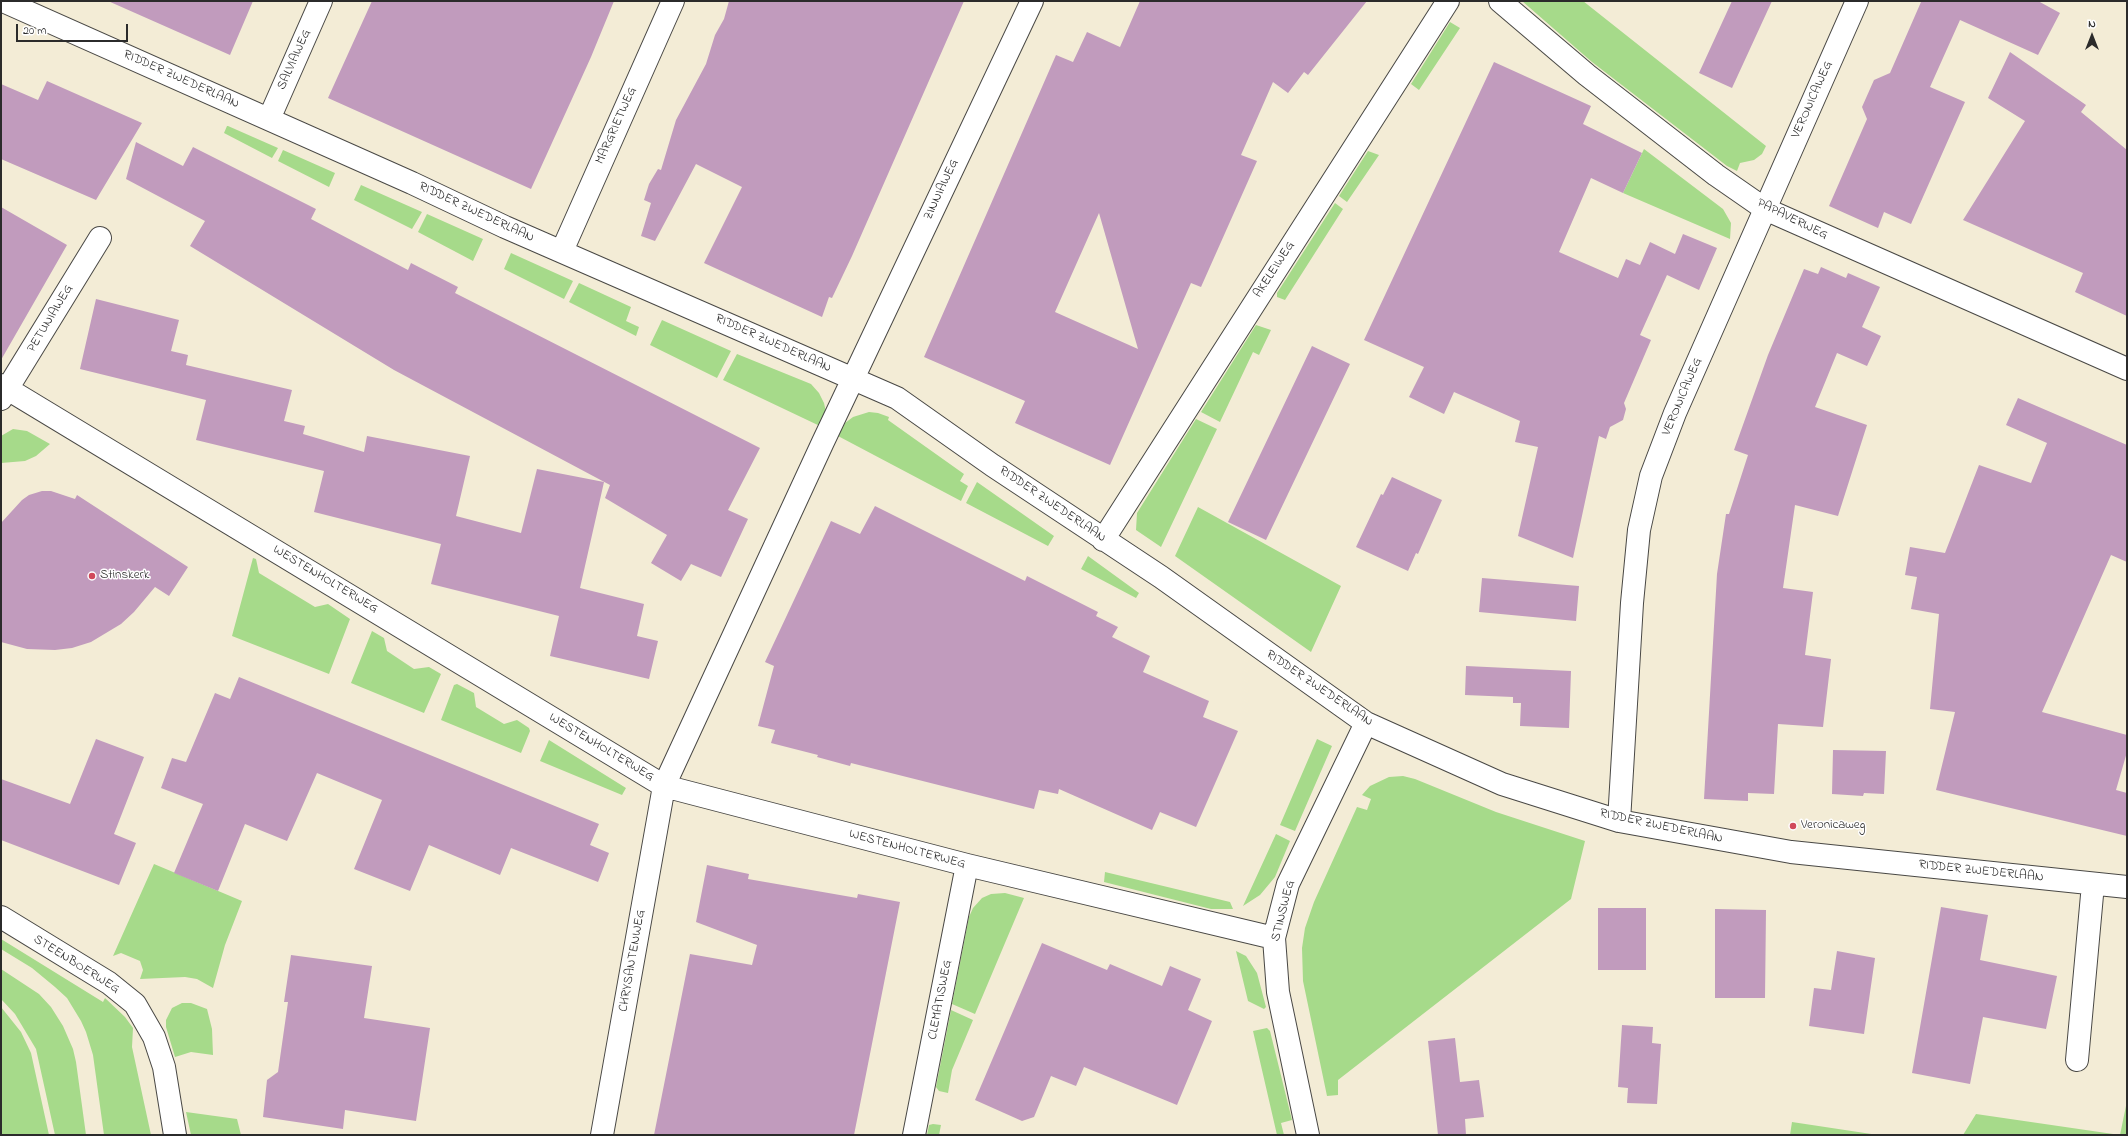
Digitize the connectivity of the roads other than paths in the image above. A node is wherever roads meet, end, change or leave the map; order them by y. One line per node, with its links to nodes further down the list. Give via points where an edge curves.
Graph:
1 (3, 1): 8 (street, RIDDER ZWEDERLAAN)
2 (321, 1): 8 (street, SALVIAWEG)
3 (673, 1): 11 (street, MARGRIETWEG)
4 (1032, 1): 13 (street, ZINNIAWEG)
5 (1448, 1): 15 (street, AKELEIWEG)
6 (1500, 1): 9 (street, PAPAVERWEG, via 1593,80 1716,175)
7 (1857, 1): 9 (street, VERONICAWEG)
8 (269, 119): 11 (street, RIDDER ZWEDERLAAN)
9 (1765, 209): 12 (street, PAPAVERWEG); 18 (street, VERONICAWEG, via 1675,413 1651,476 1639,530 1632,603)
10 (100, 238): 14 (street, PETUNIAWEG)
11 (562, 251): 13 (street, RIDDER ZWEDERLAAN)
12 (2127, 369)
13 (853, 379): 15 (street, RIDDER ZWEDERLAAN, via 897,398); 17 (street, ZINNIAWEG)
14 (3, 391): 17 (street, WESTENHOLTERWEG)
15 (1103, 540): 16 (street, RIDDER ZWEDERLAAN, via 1160,577)
16 (1366, 723): 18 (street, RIDDER ZWEDERLAAN, via 1502,784); 23 (street, STINSWEG, via 1288,884)
17 (664, 786): 19 (street, WESTENHOLTERWEG); 26 (street, CHRYSANTENWEG)
18 (1619, 821): 20 (street, RIDDER ZWEDERLAAN, via 1791,852)
19 (967, 865): 23 (street, WESTENHOLTERWEG); 27 (street, CLEMATISWEG)
20 (2093, 884): 21 (street, RIDDER ZWEDERLAAN); 24 (street)
21 (2127, 887)
22 (1, 917): 25 (street, STEENBOERWEG, via 109,983 135,1004 154,1037 164,1067)
23 (1274, 938): 28 (street, STINSWEG, via 1278,992)
24 (2077, 1060)
25 (175, 1135)
26 (602, 1135)
27 (914, 1135)
28 (1308, 1135)

